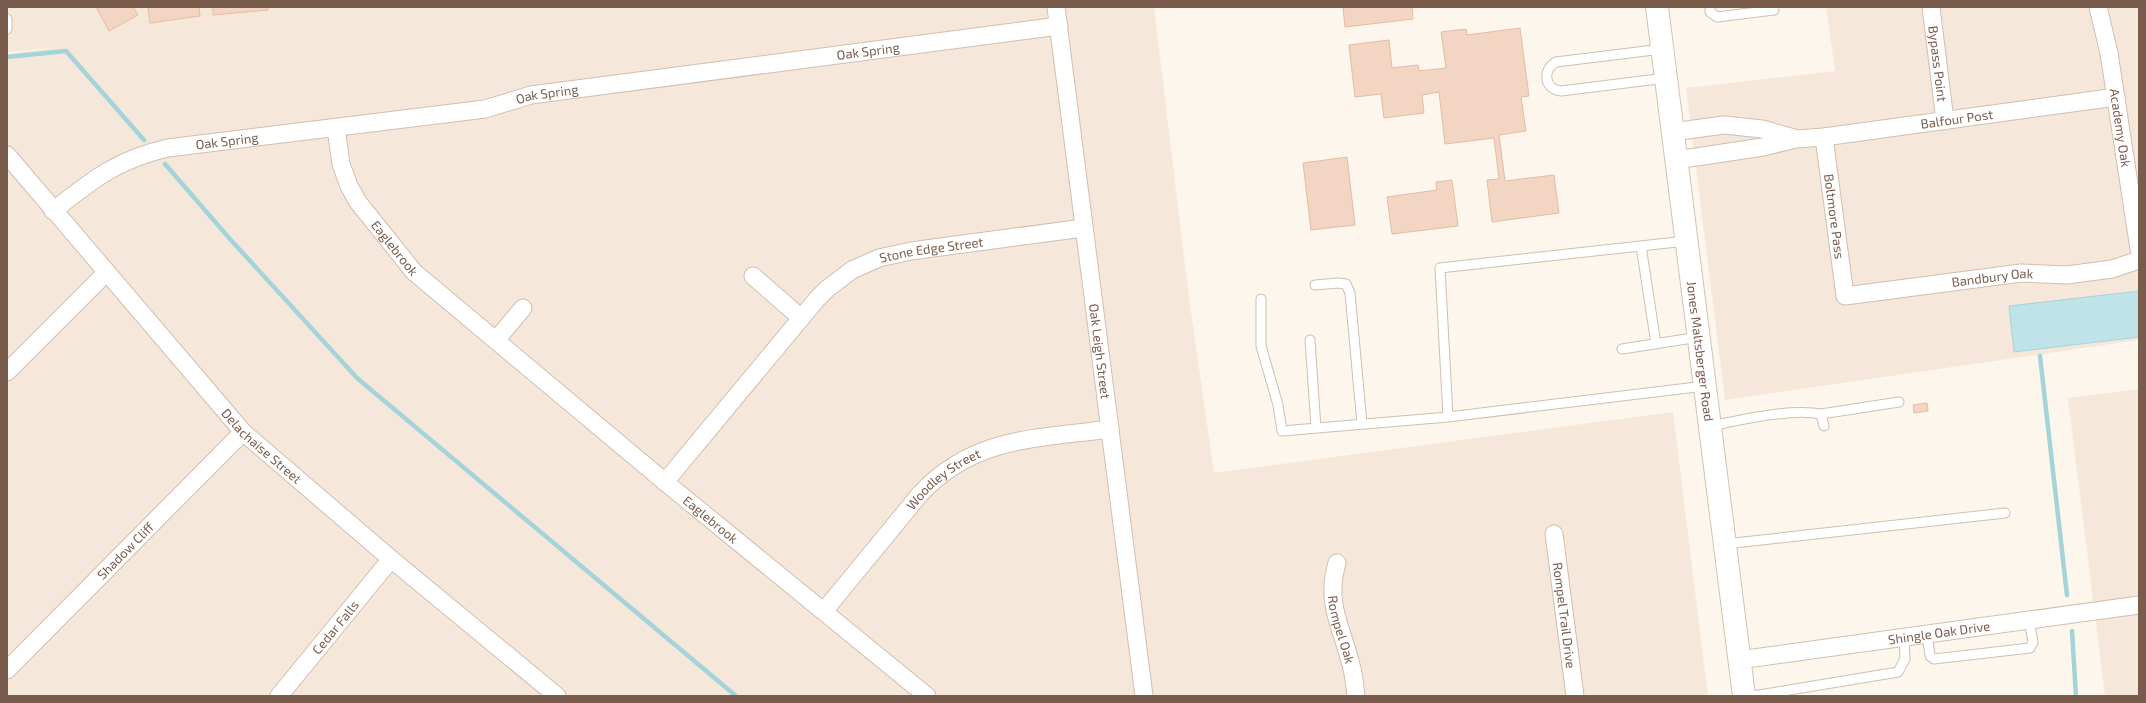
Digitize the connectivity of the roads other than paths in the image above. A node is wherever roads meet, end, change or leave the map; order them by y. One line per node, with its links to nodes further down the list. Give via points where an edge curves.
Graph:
1 (1056, 7): 8 (street, Oak Leigh Street)
2 (1657, 7): 10 (main road, Jones Maltsberger Road)
3 (1710, 7): 6 (lane, via 1710,12 1717,17)
4 (1932, 7): 13 (street, Bypass Point)
5 (2098, 7): 12 (street, Academy Oak)
6 (1774, 10)
7 (7, 19): 9 (lane)
8 (1059, 26): 14 (street, Oak Spring, via 531,95 485,109); 21 (street, Oak Leigh Street)
9 (7, 29)
10 (1662, 49): 11 (main road, Jones Maltsberger Road); 11 (lane, via 1556,62 1549,68 1546,76 1549,85 1561,91)
11 (1666, 78): 15 (main road, Jones Maltsberger Road)
12 (2116, 97): 13 (street, Balfour Post); 24 (street, Academy Oak)
13 (1945, 120): 16 (street, Balfour Post)
14 (336, 128): 20 (street, Oak Spring, via 168,148 149,153 129,159 110,169); 34 (street, Eaglebrook, via 341,164 358,202 414,272)
15 (1672, 132): 17 (street, Balfour Post, via 1724,125 1762,130); 19 (main road, Jones Maltsberger Road)
16 (1824, 137): 17 (street, Balfour Post); 29 (street, Boltmore Pass)
17 (1796, 139): 19 (street, Balfour Post, via 1763,147)
18 (7, 155): 20 (street, Delachaise Street)
19 (1676, 160): 22 (main road, Jones Maltsberger Road)
20 (54, 211): 26 (street, Delachaise Street)
21 (1083, 228): 32 (street, Stone Edge Street, via 911,251 879,258 858,267 827,288); 47 (street, Oak Leigh Street)
22 (1686, 241): 23 (lane); 33 (main road, Jones Maltsberger Road)
23 (1641, 246): 36 (lane); 42 (lane, via 1440,268)
24 (2139, 250)
25 (2139, 260): 29 (street, Bandbury Oak, via 2112,269 2067,275 2021,274)
26 (107, 272): 38 (street); 48 (street, Delachaise Street)
27 (753, 276): 32 (street)
28 (1315, 285): 43 (lane, via 1346,284 1350,293)
29 (1846, 296)
30 (1261, 299): 46 (lane, via 1261,346 1278,405 1282,430)
31 (523, 308): 34 (street)
32 (801, 318): 49 (street, Stone Edge Street)
33 (1699, 337): 36 (lane); 39 (main road, Jones Maltsberger Road)
34 (496, 340): 49 (street, Eaglebrook)
35 (1310, 340): 46 (lane)
36 (1656, 344): 37 (lane)
37 (1622, 349)
38 (7, 372)
39 (1705, 386): 42 (lane); 44 (main road, Jones Maltsberger Road)
40 (1899, 402): 41 (lane)
41 (1821, 414): 44 (lane, via 1810,412 1760,417); 45 (lane)
42 (1448, 417): 43 (lane)
43 (1362, 424): 46 (lane)
44 (1710, 426): 52 (main road, Jones Maltsberger Road)
45 (1824, 426)
46 (1316, 428)
47 (1110, 429): 56 (street, Woodley Street, via 1015,442 986,449 957,462 921,492); 65 (street, Oak Leigh Street)
48 (243, 432): 53 (street, Delachaise Street); 61 (street, Shadow Cliff)
49 (665, 482): 56 (street, Eaglebrook)
50 (2005, 513): 52 (lane)
51 (1554, 534): 67 (street, Rompel Trail Drive)
52 (1725, 544): 60 (main road, Jones Maltsberger Road)
53 (391, 558): 62 (street, Delachaise Street); 63 (street, Cedar Falls)
54 (1337, 563): 66 (street, Rompel Oak, via 1332,603 1351,665)
55 (2139, 605): 57 (street, Shingle Oak Drive)
56 (824, 611): 64 (street, Eaglebrook)
57 (2029, 620): 58 (street, Shingle Oak Drive); 58 (lane, via 2033,642 2030,648 1934,659 1930,656)
58 (1927, 634): 59 (street, Shingle Oak Drive)
59 (1904, 637): 60 (street, Shingle Oak Drive); 69 (lane, via 1905,659 1898,672)
60 (1739, 660): 68 (main road, Jones Maltsberger Road)
61 (7, 670)
62 (554, 695)
63 (279, 696)
64 (927, 696)
65 (1144, 696)
66 (1356, 696)
67 (1575, 696)
68 (1744, 696)
69 (1753, 696)

